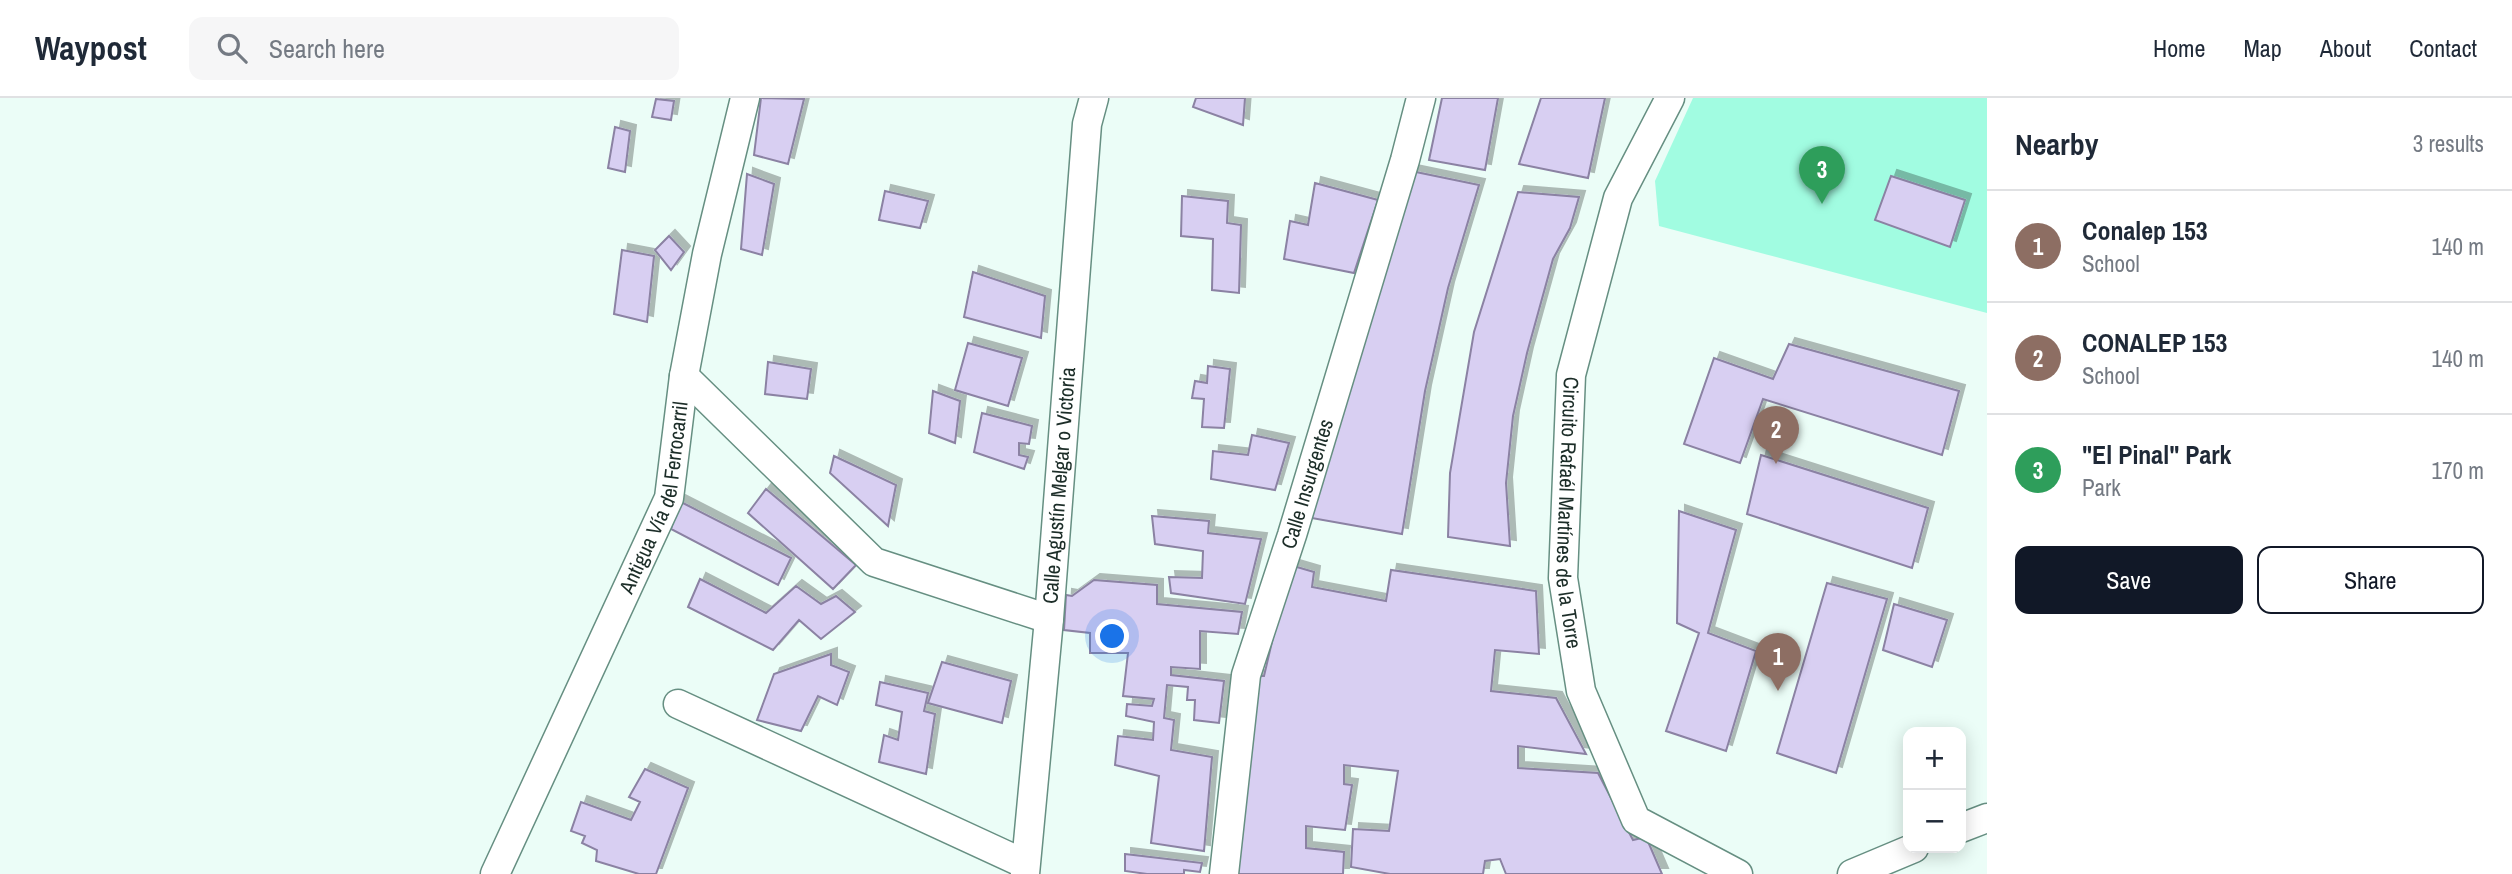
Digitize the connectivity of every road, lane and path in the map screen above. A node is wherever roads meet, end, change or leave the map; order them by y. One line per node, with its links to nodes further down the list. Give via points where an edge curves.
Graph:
1 (745, 98): 5 (street, Antigua Vía del Ferrocarril, via 707,254)
2 (1094, 98): 6 (street, Calle Agustín Melgar o Victoria, via 1087,124)
3 (1421, 98): 13 (street, Calle Insurgentes, via 1296,523 1246,676)
4 (1670, 98): 14 (street, Circuito Rafaél Martínes de la Torre, via 1618,198 1571,375 1563,578 1581,691 1636,820)
5 (684, 376): 6 (street, via 874,562); 12 (street, Antigua Vía del Ferrocarril, via 669,498)
6 (1049, 619): 11 (street, Calle Agustín Melgar o Victoria)
7 (678, 704): 11 (street)
8 (1987, 818): 9 (street)
9 (1966, 826)
10 (1903, 853): 15 (street)
11 (1025, 869)
12 (495, 874)
13 (1224, 874)
14 (1738, 874)
15 (1852, 874)

